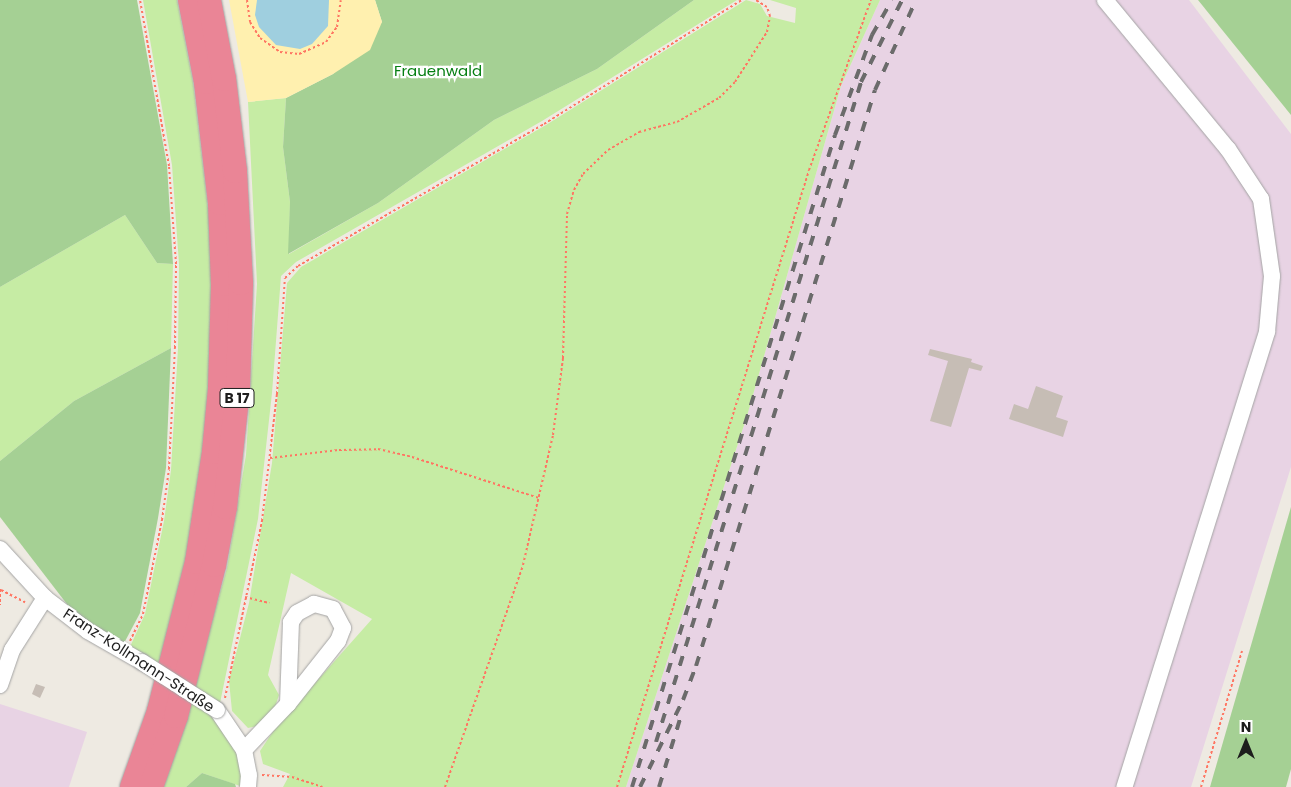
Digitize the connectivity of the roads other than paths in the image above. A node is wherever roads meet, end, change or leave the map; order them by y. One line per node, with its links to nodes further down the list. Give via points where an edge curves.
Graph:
1 (190, 0): 11 (highway, B 17, via 206,82 220,203 223,284 220,388 207,504 195,572 159,711)
2 (209, 0): 12 (highway, B 17, via 224,79 235,171 241,283 238,390 225,506 214,565 176,716)
3 (1105, 0): 13 (street, via 1228,149 1261,199 1272,276 1264,341)
4 (0, 549): 5 (street, Franz-Kollmann-Straße)
5 (44, 598): 6 (street); 9 (street, Franz-Kollmann-Straße, bridge, via 88,631 220,712)
6 (6, 647): 7 (street)
7 (0, 685)
8 (288, 704): 8 (street, via 338,641 343,628 333,609 314,604 297,613 291,622); 9 (street)
9 (244, 750): 10 (street, Franz-Kollmann-Straße)
10 (248, 781)
11 (132, 787)
12 (151, 787)
13 (1124, 787)

